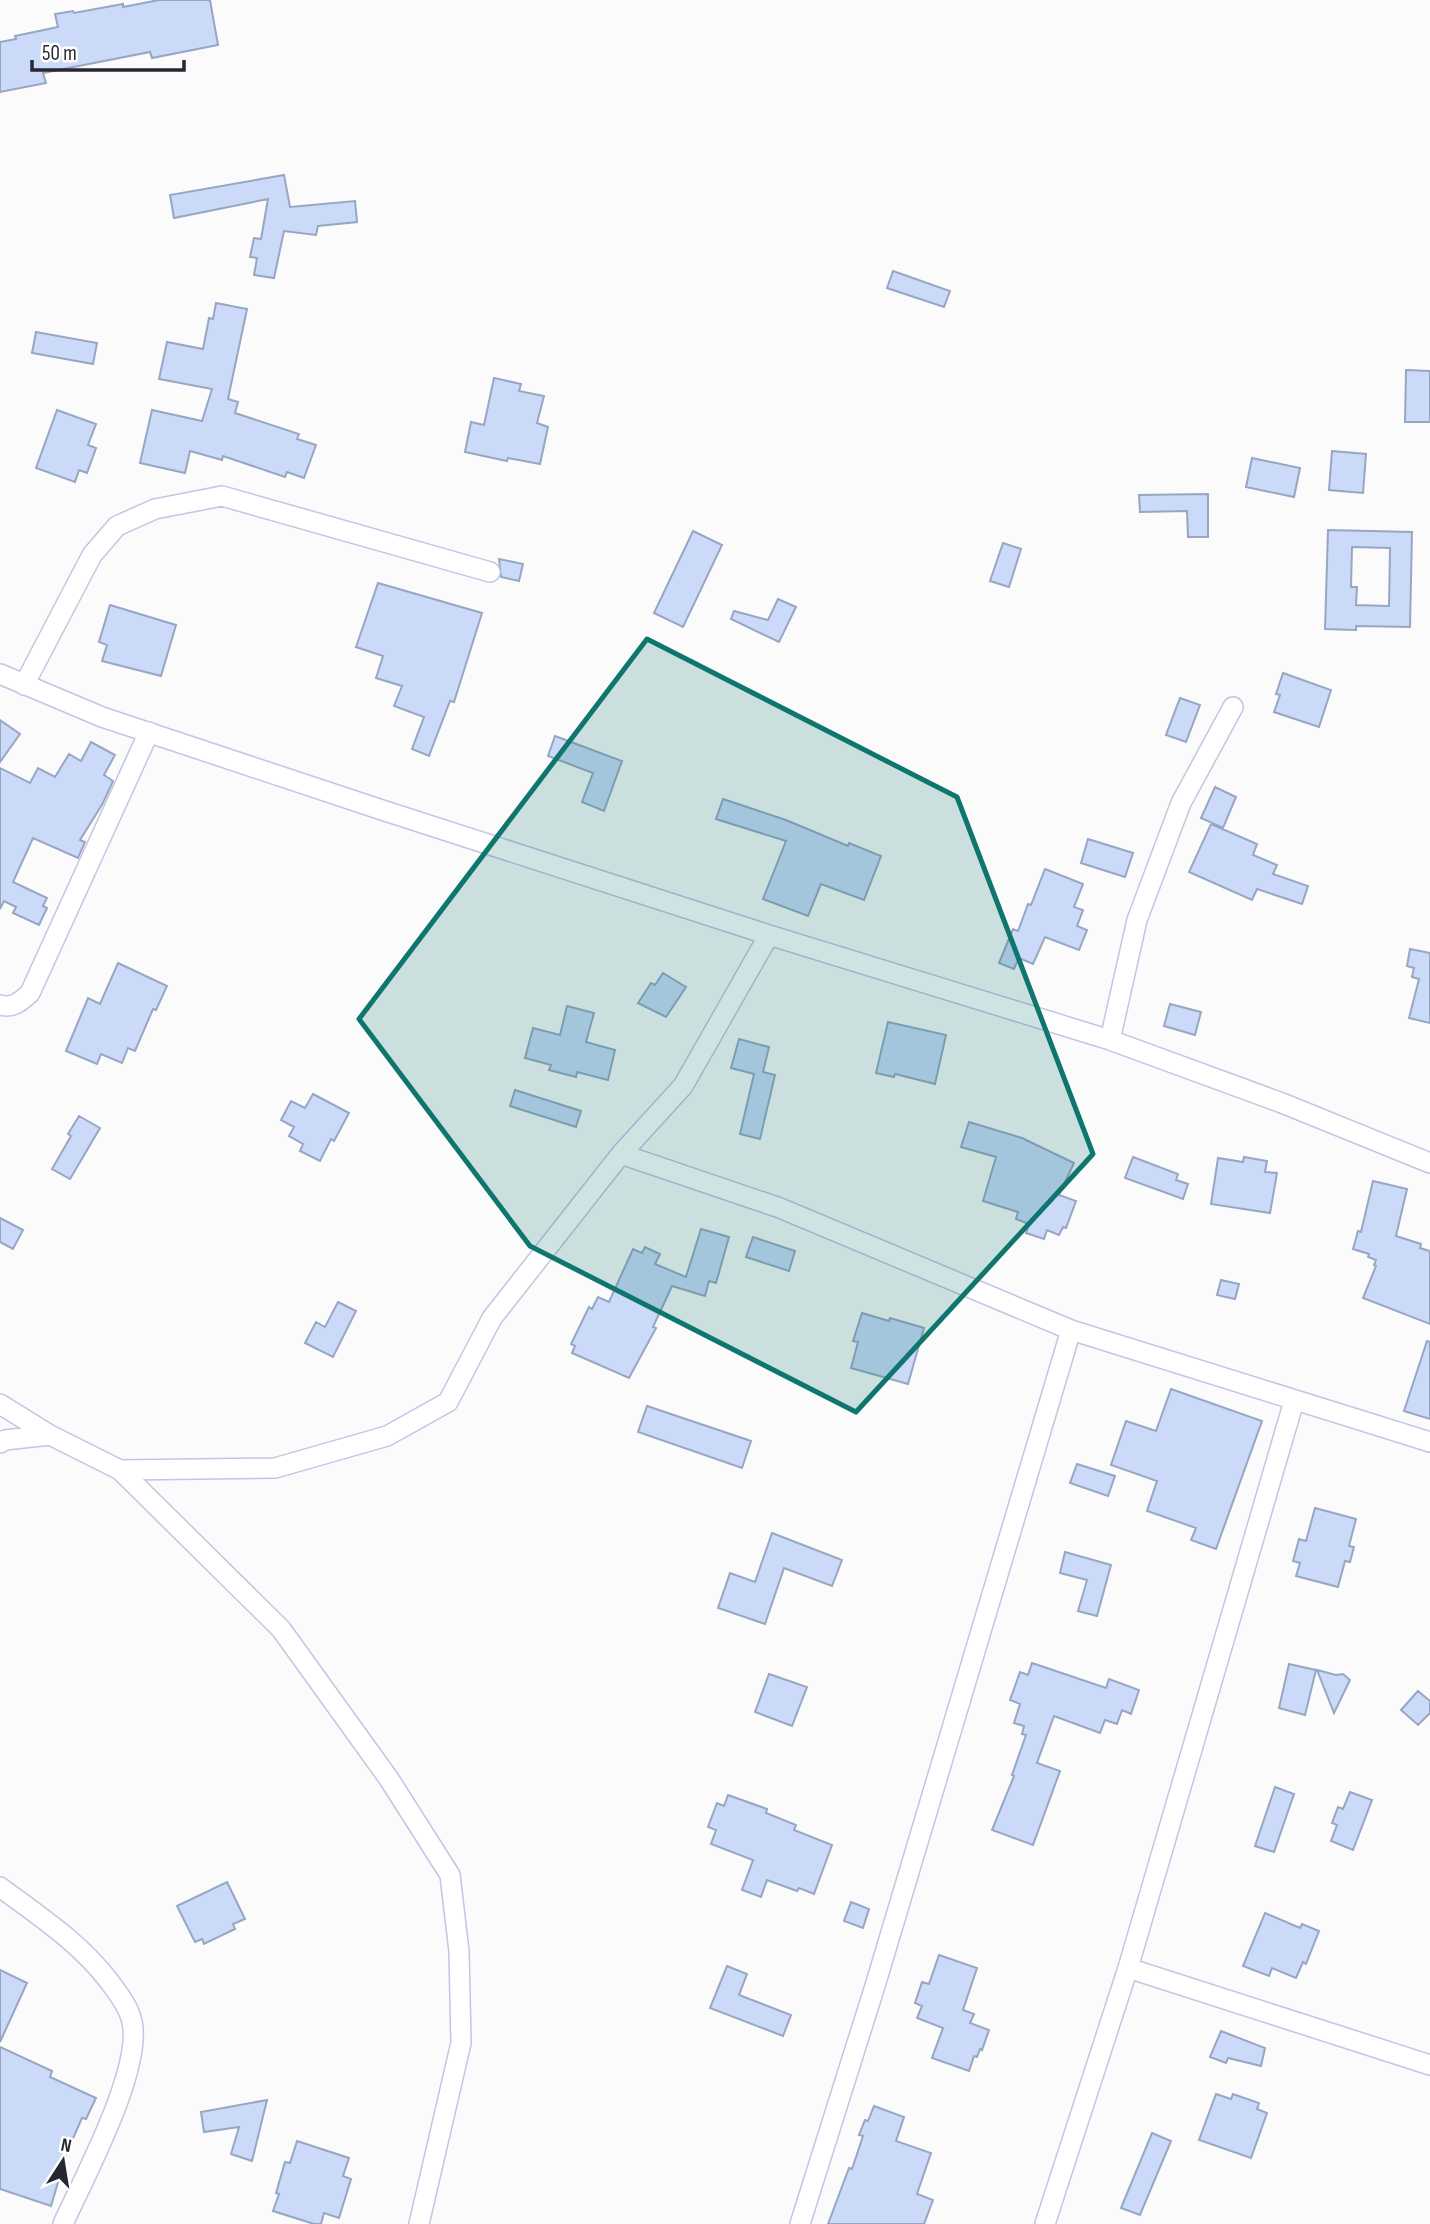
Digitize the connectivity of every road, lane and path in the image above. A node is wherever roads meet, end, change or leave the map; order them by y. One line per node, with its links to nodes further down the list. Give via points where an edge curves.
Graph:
1 (490, 572): 3 (street, via 222,496 155,509 117,526 92,555)
2 (0, 674): 3 (street)
3 (24, 685): 5 (street)
4 (1233, 707): 8 (street, via 1181,803 1137,920)
5 (149, 732): 6 (street); 7 (street, via 30,993 18,1004)
6 (769, 935): 8 (street); 9 (street, via 682,1086)
7 (0, 1005)
8 (1110, 1040): 10 (street)
9 (621, 1154): 11 (street, via 780,1208); 17 (street, via 492,1318 448,1402 387,1436 275,1468)
10 (1430, 1163)
11 (1071, 1330): 12 (street); 23 (street)
12 (1294, 1401): 15 (street); 19 (street)
13 (0, 1404): 14 (street)
14 (50, 1435): 16 (street); 17 (street)
15 (1430, 1442)
16 (0, 1443)
17 (120, 1470): 22 (street, via 281,1629 389,1779 450,1875 459,1951 461,2043)
18 (0, 1887): 21 (street, via 92,1959 132,2019 133,2044 116,2109)
19 (1128, 1968): 20 (street); 24 (street)
20 (1430, 2065)
21 (63, 2224)
22 (419, 2224)
23 (800, 2224)
24 (1045, 2224)

